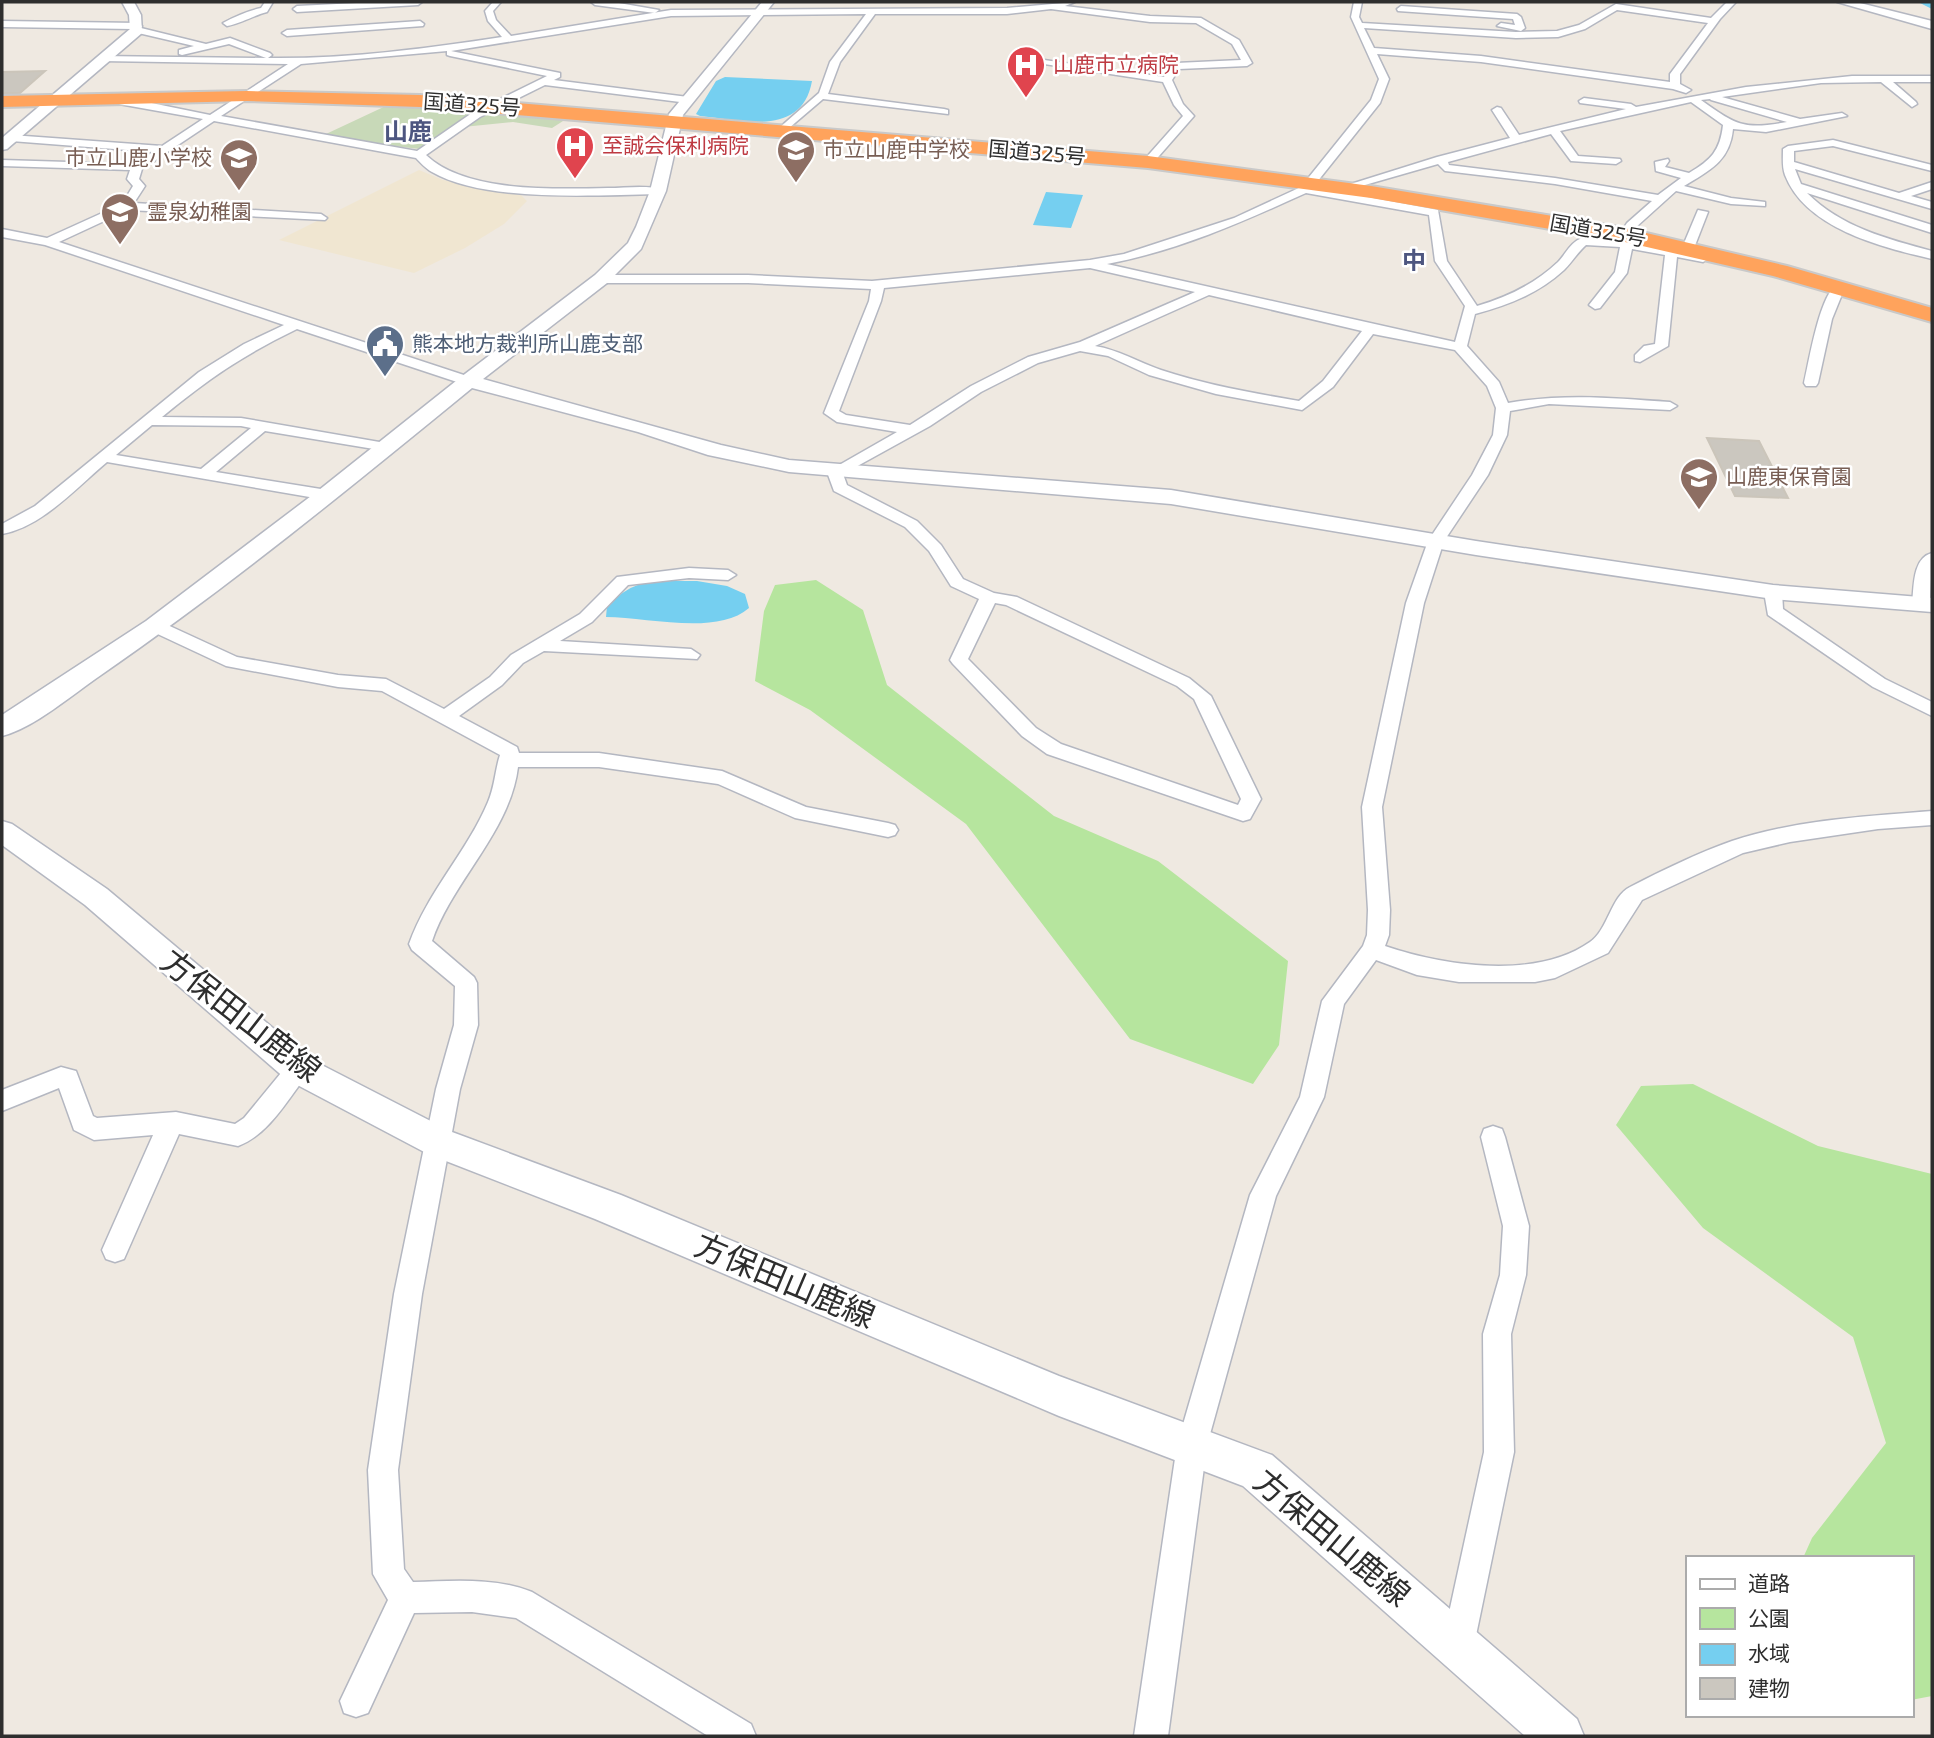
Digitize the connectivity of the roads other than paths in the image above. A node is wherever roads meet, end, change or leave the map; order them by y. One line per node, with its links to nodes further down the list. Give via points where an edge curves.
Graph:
1 (128, 2): 25 (street)
2 (269, 2): 21 (street, via 264,10)
3 (307, 2): 14 (street)
4 (418, 2): 14 (street)
5 (497, 2): 27 (street, via 489,11 492,21)
6 (595, 2): 16 (street)
7 (1071, 2): 13 (street)
8 (1359, 2): 19 (street)
9 (1461, 2): 17 (street)
10 (1732, 2): 20 (street)
11 (1843, 2): 24 (street)
12 (764, 7): 15 (street); 16 (street); 45 (street)
13 (1052, 7): 15 (street); 37 (street, via 1198,20 1236,42 1247,63 1175,66)
14 (297, 9): 29 (street)
15 (873, 11): 42 (street, via 835,62)
16 (671, 13): 27 (street)
17 (1460, 13): 18 (street); 26 (street); 26 (street, via 1517,17 1521,28)
18 (1401, 15): 19 (street); 26 (street)
19 (1357, 21): 31 (street)
20 (1714, 21): 26 (street, via 1616,6 1582,27 1558,34); 40 (street, via 1675,74)
21 (227, 23)
22 (2, 24): 25 (street)
23 (420, 24): 29 (street)
24 (1932, 24)
25 (137, 28): 28 (street); 32 (street)
26 (1465, 28)
27 (508, 38): 30 (street)
28 (203, 46): 29 (street, via 230,41); 33 (street)
29 (274, 47): 33 (street); 35 (street)
30 (438, 51): 35 (street); 39 (street, via 557,75)
31 (1371, 51): 40 (street, via 1481,60); 78 (street, via 1384,79 1376,101)
32 (102, 58): 33 (street); 46 (street)
33 (157, 59)
34 (1016, 60): 37 (street)
35 (299, 61): 41 (street)
36 (1932, 79): 38 (street)
37 (1167, 80): 69 (street, via 1189,116)
38 (1885, 80): 43 (street, via 1808,81); 49 (street)
39 (545, 82): 45 (street); 50 (street)
40 (1675, 86): 43 (street)
41 (247, 96): 44 (highway, 国道325号); 50 (highway, 国道325号); 55 (street)
42 (821, 96): 53 (street); 60 (street)
43 (1700, 97): 51 (street); 57 (street); 58 (street)
44 (126, 99): 46 (highway, 国道325号); 55 (street, via 123,102)
45 (688, 100): 56 (street)
46 (53, 101): 48 (highway, 国道325号); 62 (street)
47 (1584, 101): 51 (street)
48 (2, 102)
49 (1912, 104)
50 (495, 107): 56 (highway, 国道325号); 65 (street)
51 (1645, 109): 59 (street)
52 (1497, 110): 61 (street)
53 (944, 112)
54 (1842, 116): 57 (street)
55 (211, 117): 64 (street); 65 (street)
56 (674, 121): 60 (highway, 国道325号); 82 (street)
57 (1800, 122): 58 (street, via 1766,129)
58 (1728, 126): 75 (street, via 1720,156)
59 (1553, 129): 61 (street); 68 (street, via 1575,159)
60 (782, 131): 69 (highway, 国道325号)
61 (1515, 138): 66 (street)
62 (5, 143): 64 (street)
63 (1806, 146): 71 (street, via 1788,149); 73 (street); 74 (street, via 1833,143)
64 (163, 149): 72 (street)
65 (419, 155): 82 (street, via 447,175 493,186 539,191)
66 (1441, 159): 81 (street); 84 (street, via 1445,168)
67 (1664, 160): 75 (street, via 1660,169)
68 (1616, 161)
69 (1148, 162): 78 (highway, 国道325号)
70 (2, 163): 72 (street)
71 (1788, 164): 80 (street); 83 (street)
72 (137, 167): 86 (street, via 133,179 139,186)
73 (1882, 168)
74 (1932, 168)
75 (1691, 177): 79 (street)
76 (1920, 179): 77 (street)
77 (1932, 184): 83 (street)
78 (1308, 186): 81 (highway, 国道325号); 96 (street, via 1238,220 1171,244); 102 (street, via 1434,212 1441,261)
79 (1674, 187): 84 (street); 85 (street)
80 (1796, 187): 90 (street); 95 (street, via 1838,225)
81 (1345, 188): 92 (highway, 国道325号)
82 (658, 191): 97 (street, via 635,245)
83 (1899, 196): 87 (street)
84 (1661, 199): 92 (street, via 1631,226)
85 (1761, 204)
86 (126, 205): 89 (street); 93 (street)
87 (1932, 206)
88 (1702, 212): 94 (street)
89 (321, 218)
90 (1932, 229)
91 (2, 233): 93 (street)
92 (1626, 240): 94 (highway, 国道325号); 101 (street, via 1621,273); 102 (street, via 1581,242 1564,264 1531,290)
93 (48, 242): 104 (street)
94 (1679, 251): 99 (highway, 国道325号, via 1729,258); 108 (street, via 1661,346)
95 (1932, 255)
96 (1090, 264): 98 (street); 100 (street)
97 (601, 279): 98 (street); 109 (street)
98 (878, 284): 115 (street, via 831,413 842,419)
99 (1839, 287): 103 (highway, 国道325号); 110 (street, via 1825,319)
100 (1211, 290): 105 (street); 106 (street)
101 (1595, 305)
102 (1471, 311): 107 (street)
103 (1932, 315)
104 (294, 325): 109 (street); 113 (street, via 226,360)
105 (1370, 329): 106 (street, via 1328,384 1302,406 1221,391 1154,372 1112,353); 107 (street)
106 (1081, 347): 115 (street, via 1033,360 976,389)
107 (1460, 347): 112 (street, via 1494,385)
108 (1640, 358)
109 (468, 381): 116 (street); 118 (street, via 716,450)
110 (1811, 383)
111 (1670, 406): 112 (street, via 1582,400)
112 (1503, 408): 122 (street, via 1500,435 1480,475)
113 (148, 421): 114 (street); 117 (street)
114 (262, 426): 116 (street); 119 (street)
115 (913, 430): 118 (street)
116 (386, 447): 120 (street)
117 (104, 457): 119 (street); 121 (street, via 41,509 13,527)
118 (835, 472): 122 (street, via 1171,497); 126 (street, via 840,488 911,524 957,582)
119 (204, 474): 120 (street)
120 (327, 495): 128 (street)
121 (2, 528)
122 (1436, 541): 125 (street); 138 (street, via 1415,603 1372,807 1379,910)
123 (1932, 558): 127 (street, via 1925,567)
124 (728, 575): 129 (street, via 631,578 586,618)
125 (1773, 592): 127 (street); 131 (street, via 1778,614 1879,684)
126 (989, 597): 126 (street, via 1011,601 1183,682 1202,696 1251,799 1243,814 1054,749 1029,733 959,660)
127 (1927, 605)
128 (155, 626): 132 (street, via 233,662 386,685); 133 (street)
129 (541, 645): 130 (street); 132 (street)
130 (691, 655)
131 (1932, 710)
132 (445, 717): 134 (street, via 510,752)
133 (2, 727)
134 (508, 760): 136 (street, via 599,760 722,778 802,813); 143 (street, via 506,780 486,824 449,879 420,944 467,983 466,1025)
135 (1932, 818): 138 (street, via 1790,835 1738,847 1634,894 1600,947 1555,970 1459,973 1417,966)
136 (888, 830)
137 (3, 832): 139 (street, 方保田山鹿線, via 96,898)
138 (1372, 950): 145 (street, via 1333,1001 1312,1097 1263,1195)
139 (298, 1069): 141 (street, via 253,1125 238,1135); 143 (street, 方保田山鹿線)
140 (2, 1101): 141 (street, via 61,1077 68,1078 83,1123 93,1129)
141 (171, 1123): 144 (street)
142 (1493, 1138): 147 (street, via 1516,1227 1513,1275 1497,1334 1499,1452)
143 (440, 1143): 145 (street, 方保田山鹿線, via 608,1206 1059,1396); 146 (street, via 408,1294 383,1470 389,1574)
144 (115, 1250)
145 (1192, 1445): 147 (street, 方保田山鹿線, via 1257,1470); 150 (street)
146 (405, 1598): 148 (street); 149 (street, via 472,1596 521,1602)
147 (1458, 1645): 151 (street, 方保田山鹿線)
148 (356, 1701)
149 (739, 1736)
150 (1151, 1736)
151 (1560, 1736)

